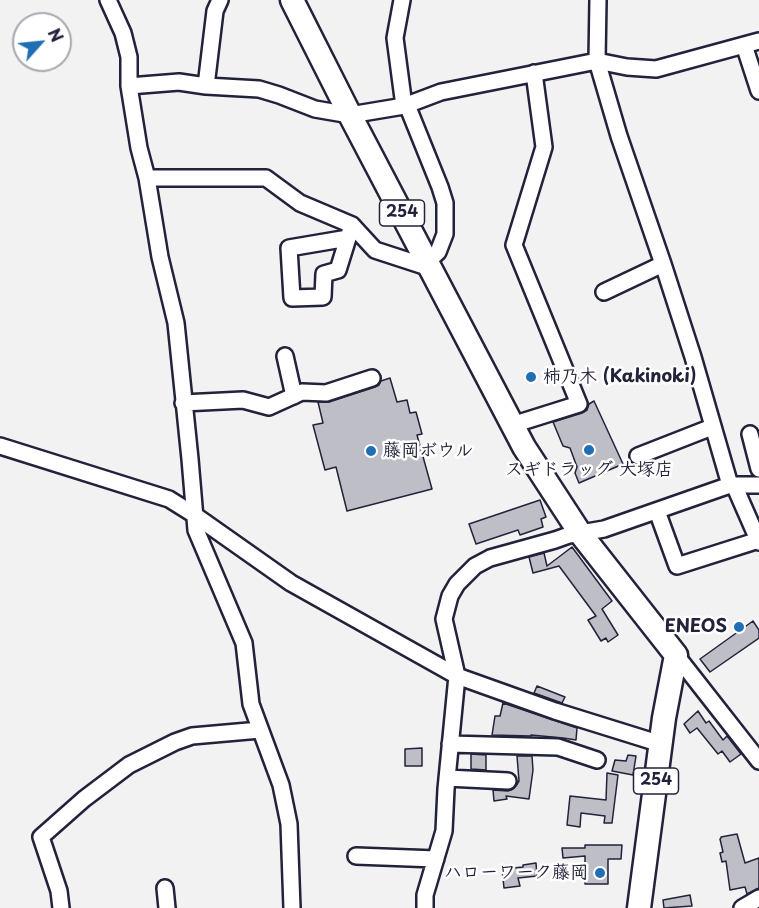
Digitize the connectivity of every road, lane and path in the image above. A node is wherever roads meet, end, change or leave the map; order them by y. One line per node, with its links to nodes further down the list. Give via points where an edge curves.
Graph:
1 (108, 0): 9 (street, via 129,57)
2 (220, 0): 10 (street, via 215,11)
3 (292, 0): 13 (highway, 254)
4 (402, 0): 12 (street, via 394,38)
5 (598, 0): 7 (street)
6 (752, 43): 7 (street, via 656,69); 11 (street)
7 (597, 61): 8 (street); 17 (street)
8 (534, 73): 12 (street, via 441,92); 23 (street, via 544,147 514,245 579,404)
9 (129, 86): 10 (street, via 179,82); 14 (street)
10 (206, 86): 13 (street, via 259,89 315,109)
11 (759, 91)
12 (405, 105): 13 (street); 16 (street, via 445,203 444,234 438,252)
13 (350, 114): 16 (highway, 254)
14 (147, 178): 15 (street, via 266,178 300,203); 22 (street, via 159,257 176,323)
15 (350, 231): 15 (street, via 338,270 324,274 323,297 292,298 289,248); 16 (street, via 375,250 421,265)
16 (427, 261): 23 (highway, 254)
17 (663, 264): 18 (street); 24 (street)
18 (603, 292)
19 (285, 356): 21 (street)
20 (372, 378): 21 (street, via 326,393 302,392)
21 (294, 396): 22 (street, via 269,407 243,400)
22 (183, 404): 32 (street)
23 (513, 425): 33 (highway, 254)
24 (712, 428): 27 (street); 29 (street)
25 (750, 434): 28 (street)
26 (0, 446): 32 (street, via 169,499)
27 (638, 456)
28 (759, 469)
29 (732, 485): 30 (street); 31 (street); 34 (street)
30 (759, 485)
31 (657, 511): 33 (street); 34 (street, via 677,566)
32 (193, 514): 36 (street, via 291,583); 37 (street, via 196,530 244,643 251,704)
33 (580, 533): 35 (highway, 254); 36 (street, via 490,558 457,584 444,619)
34 (759, 541)
35 (676, 655): 39 (highway, 254); 41 (street)
36 (457, 676): 38 (street); 39 (street)
37 (260, 730): 48 (street, via 192,736 175,742 129,765 41,837); 50 (street, via 281,785 288,824)
38 (450, 744): 40 (street, via 558,747); 42 (street)
39 (661, 744): 52 (highway, 254)
40 (597, 760)
41 (759, 761)
42 (447, 778): 43 (street); 45 (street, via 444,831)
43 (508, 781)
44 (356, 856): 45 (street)
45 (436, 859): 51 (street)
46 (165, 888): 49 (street)
47 (759, 897): 53 (street)
48 (61, 908)
49 (166, 908)
50 (292, 908)
51 (425, 908)
52 (639, 908)
53 (742, 908)

